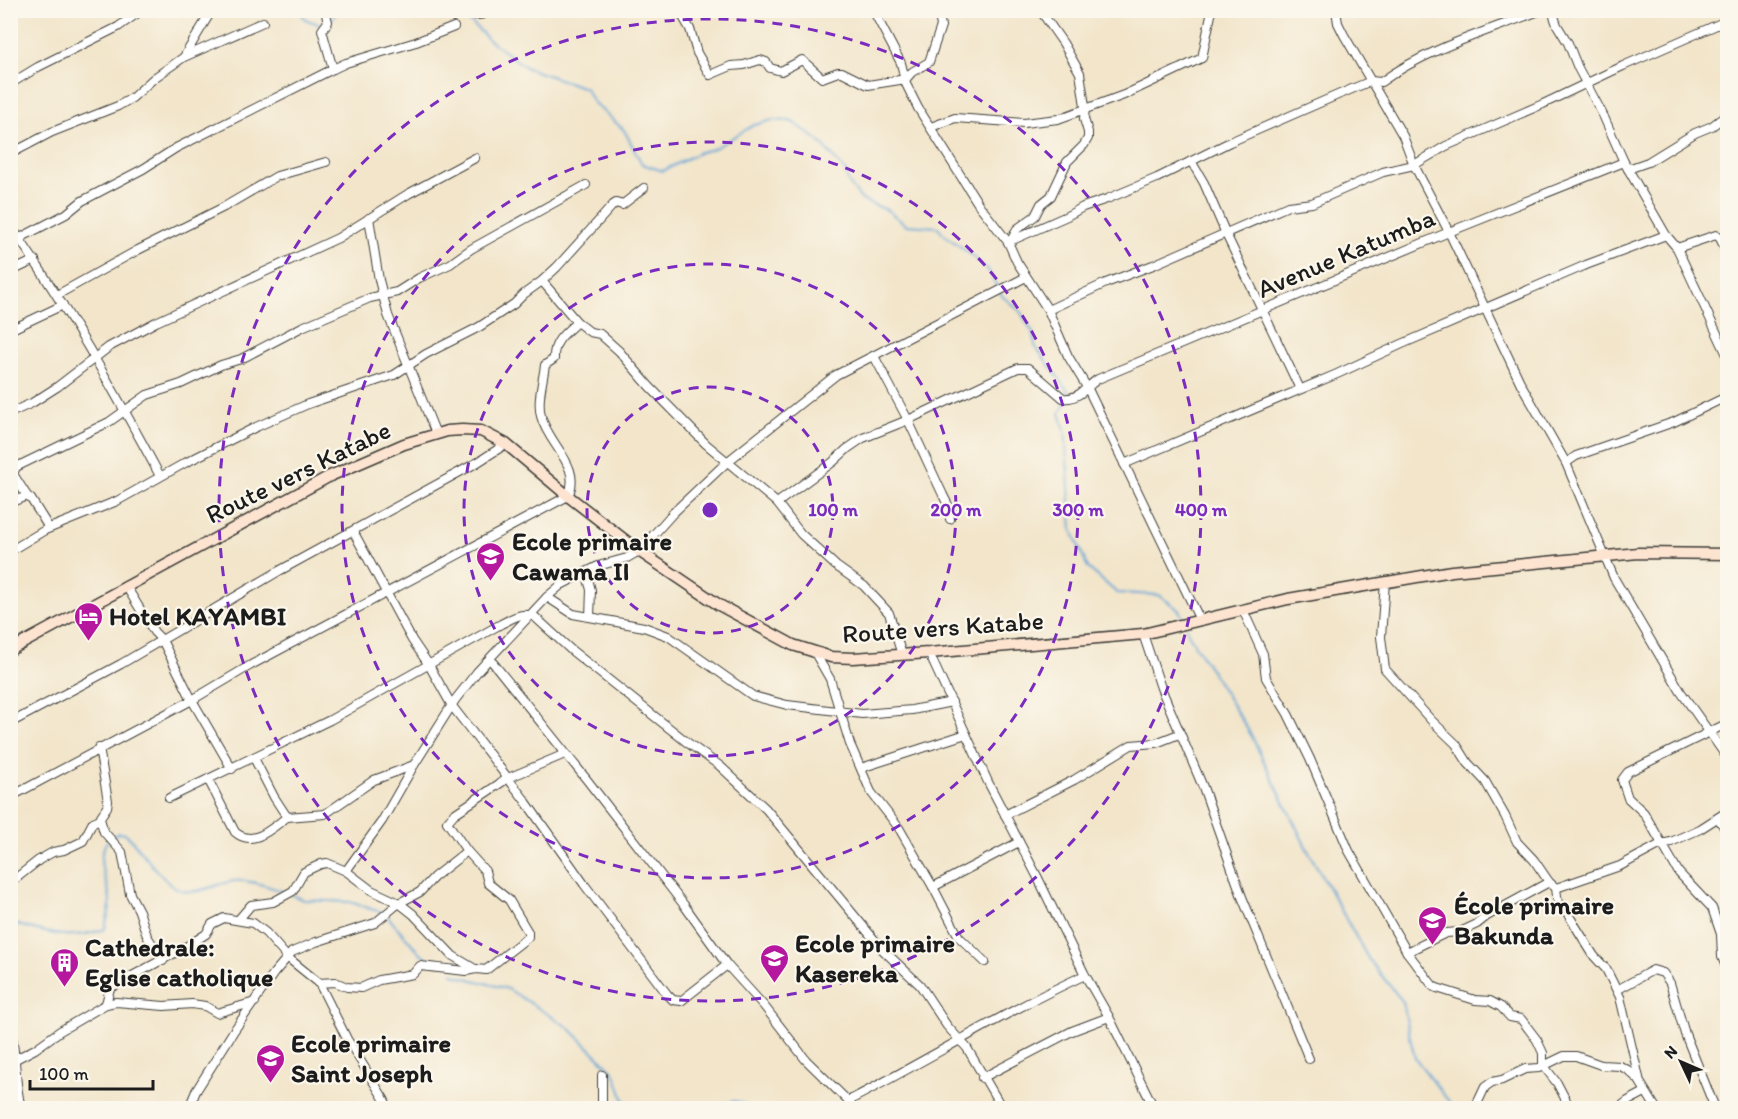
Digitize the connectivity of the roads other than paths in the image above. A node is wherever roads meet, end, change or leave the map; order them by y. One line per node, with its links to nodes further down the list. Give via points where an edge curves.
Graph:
1 (142, 10): 21 (street, via 118,27)
2 (212, 10): 17 (street)
3 (325, 10): 18 (street, via 328,22 322,30)
4 (466, 10): 5 (street, via 482,16)
5 (494, 10)
6 (679, 10): 19 (street, via 710,75 760,60 781,71 802,60 822,78 842,72 867,85)
7 (873, 10): 19 (street)
8 (938, 10): 19 (street, via 941,26 931,59)
9 (1040, 10): 23 (street, via 1080,73)
10 (1212, 10): 23 (street, via 1200,59)
11 (1541, 10): 20 (street, via 1436,52 1381,82)
12 (1552, 10): 22 (street)
13 (1337, 11): 20 (street, via 1338,23)
14 (1728, 20): 22 (street)
15 (263, 22): 17 (street)
16 (454, 27): 18 (street)
17 (184, 57): 26 (street, via 118,106 52,132)
18 (333, 69): 39 (street, via 176,148)
19 (906, 79): 25 (street)
20 (1371, 81): 28 (street); 30 (street, via 1403,136)
21 (10, 84)
22 (1586, 84): 30 (street, via 1446,146); 31 (street)
23 (1085, 110): 25 (street, via 1048,122 955,118); 40 (street, via 1087,141 1067,162 1051,196)
24 (1728, 114): 31 (street, Avenue Katumba, via 1648,162)
25 (931, 127): 40 (street, via 979,205)
26 (10, 154)
27 (475, 158): 34 (street)
28 (1191, 161): 37 (street); 40 (street)
29 (326, 162): 47 (street, via 277,176)
30 (1414, 165): 36 (street); 37 (street, via 1383,172 1312,203 1288,206)
31 (1626, 165): 36 (street, Avenue Katumba); 38 (street)
32 (586, 185): 48 (street, via 450,264)
33 (644, 188): 46 (street, via 622,205 613,205)
34 (369, 218): 48 (street); 56 (street, via 338,238 156,322)
35 (11, 225): 39 (street)
36 (1449, 232): 50 (street); 52 (street, Avenue Katumba)
37 (1226, 234): 51 (street); 52 (street)
38 (1666, 235): 41 (street); 50 (street)
39 (20, 238): 43 (street)
40 (1010, 241): 45 (street)
41 (1677, 248): 42 (street, via 1716,236); 57 (street)
42 (1728, 255)
43 (35, 260): 44 (street); 47 (street)
44 (10, 272)
45 (1026, 278): 51 (street); 55 (street)
46 (542, 281): 53 (street); 58 (street, via 493,319)
47 (57, 295): 49 (street)
48 (385, 296): 58 (street, via 388,315); 63 (street, via 370,298 241,359 147,396)
49 (63, 305): 54 (street); 56 (street)
50 (1485, 309): 59 (street); 68 (street, via 1521,384)
51 (1048, 310): 60 (street)
52 (1263, 311): 59 (street); 60 (street, Avenue Katumba, via 1098,379)
53 (577, 322): 67 (street, via 600,334 619,351); 72 (street, via 554,346 554,359 545,365 539,408 544,425 572,474 573,487)
54 (10, 330)
55 (874, 356): 64 (street); 67 (street, via 821,385)
56 (95, 357): 62 (street, via 57,387); 63 (street)
57 (1728, 357)
58 (408, 364): 65 (street); 70 (street, via 380,381 333,394 256,427)
59 (1300, 388): 69 (street)
60 (1088, 389): 64 (street, Avenue Katumba, via 1063,398 1028,368 1018,368); 69 (street)
61 (1728, 396): 68 (street, via 1674,422)
62 (10, 412)
63 (126, 412): 70 (street); 71 (street, via 16,467 13,474)
64 (908, 420): 74 (street, via 851,446); 75 (street, via 948,505)
65 (436, 434): 66 (street, Route vers Katabe, via 481,431); 84 (street, Route vers Katabe, via 320,481)
66 (506, 444): 72 (street, Route vers Katabe); 77 (street)
67 (727, 462): 74 (street); 78 (street)
68 (1566, 463): 81 (street)
69 (1124, 464): 90 (street)
70 (160, 476): 76 (street, via 117,501)
71 (27, 496): 73 (street); 76 (street)
72 (568, 496): 78 (street, Route vers Katabe); 85 (street)
73 (10, 503)
74 (777, 503): 96 (street, via 801,534 864,586 889,613)
75 (950, 519)
76 (49, 528): 79 (street)
77 (353, 531): 85 (street); 92 (street)
78 (639, 551): 82 (street); 94 (street, Route vers Katabe, via 719,605)
79 (10, 552)
80 (1728, 554): 81 (street, Route vers Katabe)
81 (1605, 556): 83 (street, Route vers Katabe, via 1452,571); 105 (street, via 1681,692)
82 (586, 572): 86 (street); 89 (street, via 591,590)
83 (1385, 582): 87 (street, Route vers Katabe); 130 (street, via 1381,637 1385,669 1456,744 1485,781 1517,842)
84 (126, 586): 92 (street); 93 (street, Route vers Katabe)
85 (387, 592): 98 (street); 99 (street)
86 (547, 597): 88 (street); 89 (street, via 566,611)
87 (1243, 610): 90 (street, Route vers Katabe); 134 (street, via 1263,654 1266,678 1311,759 1349,851)
88 (529, 614): 97 (street); 98 (street, via 501,624); 148 (street, via 720,766 766,809 882,949 920,985)
89 (590, 617): 102 (street, via 644,627 668,636 753,696)
90 (1196, 621): 91 (street, Route vers Katabe)
91 (1143, 634): 95 (street, Route vers Katabe); 107 (street)
92 (162, 640): 99 (street); 103 (street)
93 (10, 650)
94 (815, 653): 96 (street, Route vers Katabe, via 852,658); 102 (street, via 830,679)
95 (929, 653): 96 (street, Route vers Katabe); 100 (street)
96 (902, 655)
97 (490, 659): 101 (street); 109 (street)
98 (429, 665): 101 (street); 110 (street)
99 (192, 700): 108 (street); 114 (street)
100 (952, 702): 102 (street, via 912,710); 106 (street)
101 (452, 706): 112 (street); 115 (street)
102 (842, 713): 113 (street)
103 (10, 723)
104 (1728, 723): 105 (street)
105 (1709, 732): 111 (street); 126 (street, via 1628,772 1622,780 1628,798 1644,813)
106 (966, 734): 113 (street); 120 (street)
107 (1179, 734): 120 (street, via 1131,745); 151 (street)
108 (99, 748): 117 (street); 123 (street, via 108,801)
109 (565, 754): 115 (street); 138 (street)
110 (254, 758): 114 (street); 121 (street)
111 (1728, 759)
112 (414, 765): 121 (street, via 374,780 325,814); 128 (street, via 382,821)
113 (861, 768): 131 (street, via 871,792 899,828)
114 (232, 769): 116 (street)
115 (508, 778): 127 (street, via 448,820 448,826); 138 (street, via 671,998 681,1001)
116 (208, 779): 118 (street); 121 (street, via 240,837 252,839)
117 (10, 797)
118 (169, 798)
119 (1728, 812): 122 (street)
120 (1005, 815): 125 (street)
121 (287, 817)
122 (1718, 818): 124 (street); 126 (street, via 1677,840)
123 (100, 819): 129 (street, via 93,822 83,841 39,860); 136 (street, via 109,839 122,852 130,894 149,941)
124 (1728, 833)
125 (1019, 842): 131 (street); 141 (street)
126 (1661, 844): 130 (street, via 1620,866); 140 (street, via 1679,873 1712,908)
127 (467, 851): 132 (street, via 420,892); 139 (street, via 485,871 492,888 509,900 529,936 486,970)
128 (346, 871): 132 (street, via 371,890); 133 (street, via 327,863 316,866 302,873 293,891 273,902 251,905)
129 (10, 883)
130 (1552, 885): 134 (street, via 1470,928 1451,932); 143 (street, via 1558,903)
131 (933, 887): 137 (street, via 959,937)
132 (399, 903): 135 (street, via 375,923 316,942); 139 (street, via 453,956)
133 (239, 919): 135 (street, via 266,933); 136 (street, via 224,918 212,924 201,938)
134 (1407, 952): 149 (street, via 1433,986 1475,1000 1488,1000 1510,1017 1521,1019)
135 (287, 957): 142 (street); 144 (street)
136 (164, 961): 145 (street, via 110,988)
137 (985, 962)
138 (727, 965): 158 (street, via 806,1060)
139 (476, 969): 142 (street, via 420,966 413,974 361,988)
140 (1728, 971)
141 (1085, 975): 146 (street); 148 (street)
142 (319, 983): 161 (street)
143 (1617, 990): 156 (street); 170 (street, via 1653,970 1667,978)
144 (255, 1002): 145 (street, via 217,1013 192,1004); 160 (street)
145 (106, 1004): 152 (street)
146 (1109, 1017): 155 (street, via 1072,1030); 165 (street)
147 (10, 1027): 152 (street, via 14,1041)
148 (961, 1040): 155 (street); 158 (street)
149 (1543, 1053): 150 (street); 153 (street)
150 (1562, 1057): 153 (street); 156 (street, via 1576,1056 1597,1065 1620,1066)
151 (1310, 1059)
152 (12, 1061): 159 (street)
153 (1543, 1065): 166 (street, via 1488,1084); 167 (street)
154 (602, 1075): 162 (street)
155 (982, 1078): 164 (street)
156 (1640, 1082): 157 (street)
157 (1645, 1092): 168 (street); 169 (street)
158 (849, 1101): 163 (street)
159 (21, 1108)
160 (189, 1108)
161 (388, 1108)
162 (602, 1108)
163 (854, 1108)
164 (1002, 1108)
165 (1154, 1108)
166 (1476, 1108)
167 (1570, 1108)
168 (1619, 1108)
169 (1656, 1108)
170 (1715, 1108)

